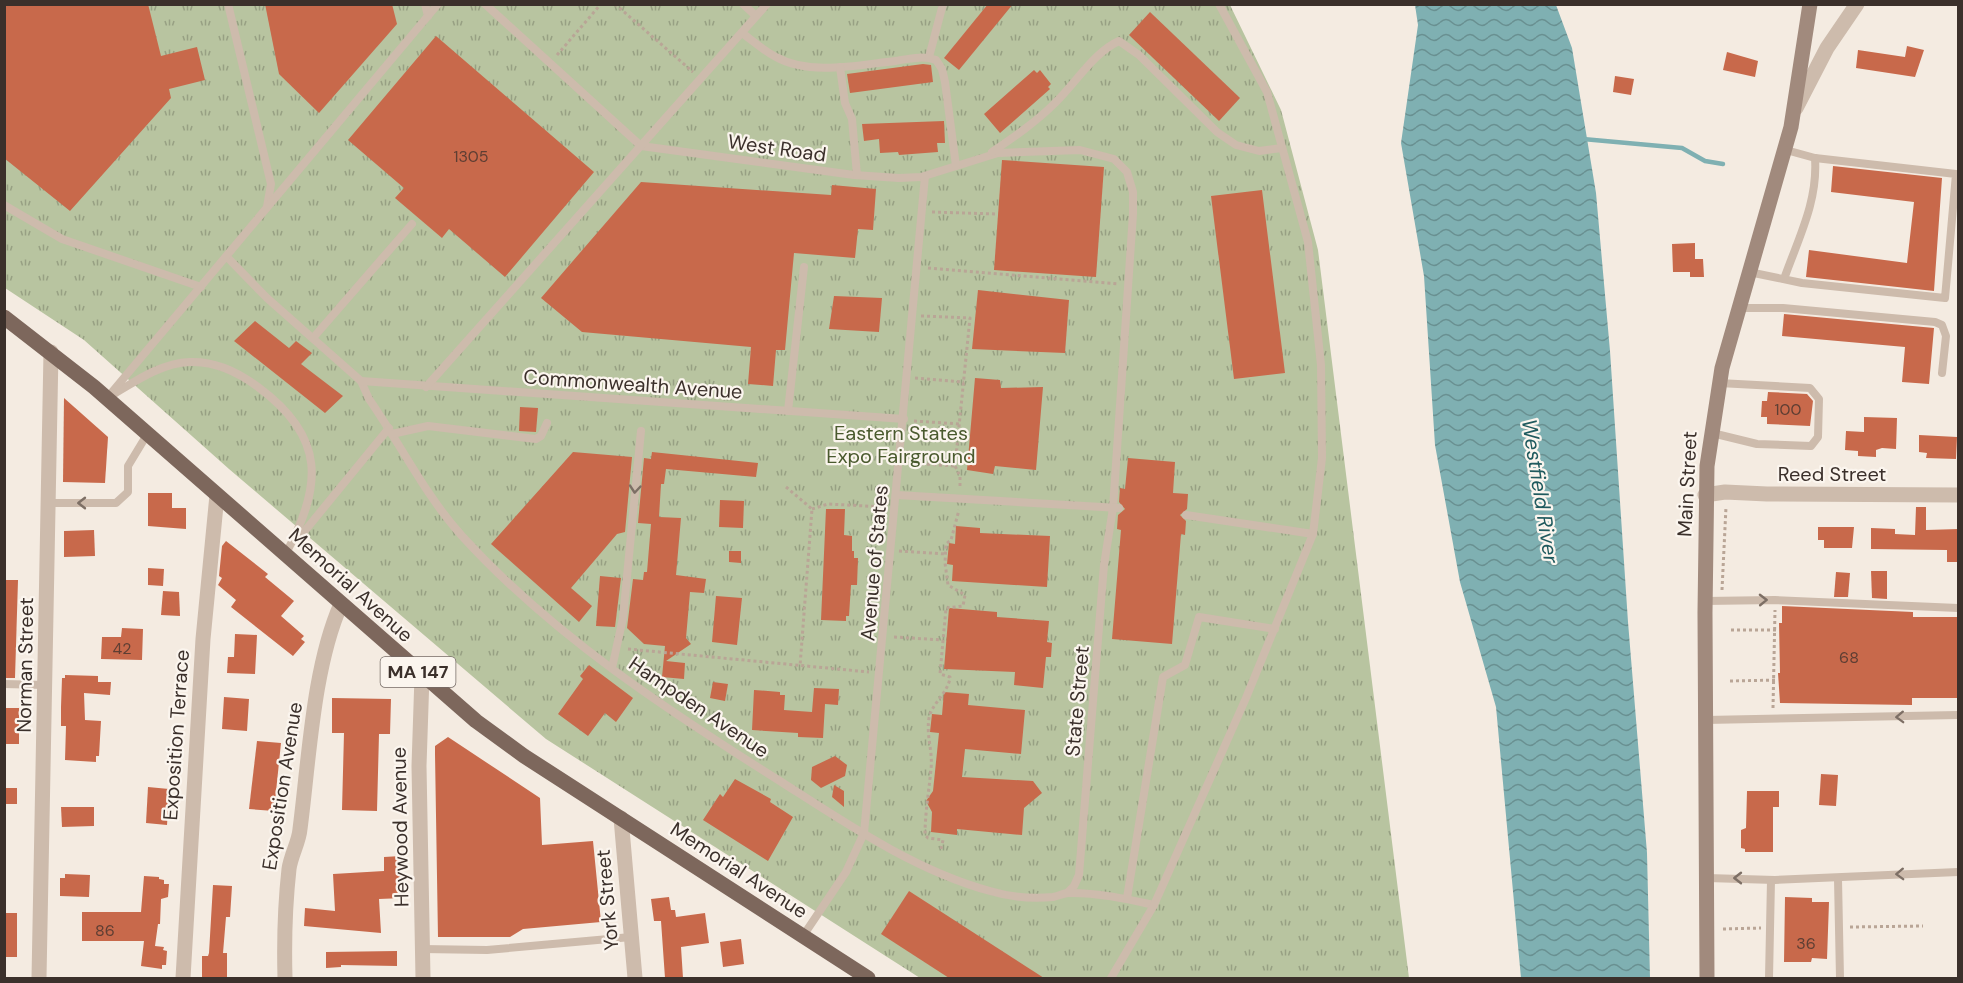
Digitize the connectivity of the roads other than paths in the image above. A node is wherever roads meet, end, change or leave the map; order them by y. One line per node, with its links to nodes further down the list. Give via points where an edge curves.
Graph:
1 (228, 4): 27 (lane, via 271,184)
2 (425, 4): 11 (lane)
3 (438, 4): 11 (lane)
4 (485, 4): 17 (lane)
5 (743, 4): 12 (lane)
6 (767, 4): 12 (lane)
7 (943, 4): 14 (lane)
8 (1219, 4): 18 (lane, via 1267,92)
9 (1810, 4): 16 (main road, Main Street)
10 (1857, 4): 16 (street, via 1827,48)
11 (428, 16): 27 (lane)
12 (756, 16): 13 (lane)
13 (742, 33): 15 (lane, via 785,62); 17 (lane)
14 (929, 57): 15 (lane); 23 (lane, via 942,69)
15 (840, 67): 24 (lane, via 845,103 852,119)
16 (1795, 110): 19 (main road, Main Street)
17 (642, 146): 24 (lane, West Road); 41 (lane)
18 (1282, 148): 20 (lane, via 1258,151 1236,145 1119,41 1103,52 1054,105); 57 (lane, via 1308,242 1320,365 1322,458)
19 (1786, 150): 21 (lane); 31 (main road, Main Street)
20 (986, 156): 22 (lane, West Road, via 1016,150 1080,150); 23 (lane, West Road)
21 (1815, 158): 32 (lane, via 1811,210); 32 (lane, via 1956,174 1945,298)
22 (1114, 159): 55 (lane, State Street, via 1127,172 1133,192)
23 (956, 166): 25 (lane, West Road)
24 (857, 175): 25 (lane, West Road)
25 (925, 176): 44 (lane, Avenue of States)
26 (4, 205): 33 (lane, via 62,239)
27 (267, 208): 29 (lane)
28 (412, 224): 36 (lane)
29 (227, 257): 33 (lane); 36 (lane, Hampden Avenue)
30 (804, 267): 43 (lane)
31 (1749, 272): 32 (lane); 34 (main road, Main Street)
32 (1784, 279)
33 (201, 287): 42 (lane)
34 (1738, 308): 38 (lane, via 1783,308 1935,322 1942,325 1946,336); 40 (main road, Main Street)
35 (4, 317): 37 (main road, Memorial Avenue / MA 147)
36 (313, 338): 39 (lane, Hampden Avenue)
37 (51, 352): 42 (main road, Memorial Avenue / MA 147); 54 (street, Norman Street)
38 (1942, 373)
39 (361, 381): 41 (lane, Commonwealth Avenue); 46 (lane, Hampden Avenue)
40 (1719, 383): 48 (main road, Main Street); 48 (lane, via 1810,388 1819,399 1818,437 1811,446 1757,444)
41 (426, 387): 43 (lane, Commonwealth Avenue)
42 (107, 398): 49 (main road, Memorial Avenue / MA 147); 58 (lane, via 153,371 188,362 225,368 274,401 304,438 312,467 306,514)
43 (788, 411): 44 (lane, Commonwealth Avenue)
44 (904, 420): 51 (lane, Avenue of States)
45 (547, 423): 46 (lane, via 536,439 428,426)
46 (391, 431): 58 (lane); 63 (lane, Hampden Avenue, via 437,505 478,553)
47 (641, 431): 63 (lane, one-way to 63, via 623,618)
48 (1710, 433): 52 (main road, Main Street)
49 (147, 434): 50 (main road, Memorial Avenue / MA 147); 54 (lane, one-way to 54, via 128,466 128,492 116,503)
50 (217, 495): 58 (main road, Memorial Avenue / MA 147); 82 (street, Exposition Terrace, via 203,639)
51 (897, 495): 55 (lane); 70 (lane, Avenue of States)
52 (1705, 495): 53 (street, Reed Street); 59 (main road, Main Street)
53 (1959, 495)
54 (49, 503): 66 (street, Norman Street)
55 (1116, 508): 75 (lane, State Street, via 1104,566 1079,875)
56 (1186, 515): 57 (lane)
57 (1314, 534): 62 (lane)
58 (285, 555): 60 (main road, Memorial Avenue / MA 147)
59 (1705, 601): 61 (lane, one-way to 61); 68 (main road, Main Street)
60 (341, 604): 64 (main road, Memorial Avenue / MA 147); 83 (street, Exposition Avenue, via 329,632 300,833 290,866)
61 (1959, 608)
62 (1275, 629): 76 (lane, via 1199,617 1185,665 1163,677); 77 (lane)
63 (612, 668): 70 (lane, Hampden Avenue, via 687,722)
64 (422, 676): 69 (main road, Memorial Avenue / MA 147, via 506,743); 80 (street, Heywood Avenue, via 419,766)
65 (4, 684): 66 (lane)
66 (45, 686): 81 (street, Norman Street)
67 (1959, 715): 68 (lane, one-way to 68)
68 (1706, 720): 72 (main road, Main Street)
69 (621, 818): 78 (main road, Memorial Avenue / MA 147); 79 (street, York Street)
70 (864, 833): 75 (lane, Hampden Avenue, via 939,872 989,891 1033,897); 78 (lane, Avenue of States, via 846,872)
71 (1959, 872): 73 (lane, one-way to 73)
72 (1707, 878): 74 (lane, one-way to 72); 88 (main road, Main Street)
73 (1838, 879): 74 (lane); 90 (lane)
74 (1771, 880): 89 (lane)
75 (1067, 893): 76 (lane, Hampden Avenue)
76 (1126, 898): 77 (lane, Hampden Avenue)
77 (1154, 904): 87 (lane)
78 (803, 936): 86 (main road, Memorial Avenue / MA 147)
79 (631, 937): 80 (lane, via 487,950); 85 (street, York Street)
80 (422, 949): 84 (street, Heywood Avenue)
81 (39, 978)
82 (183, 978)
83 (285, 978)
84 (423, 978)
85 (635, 978)
86 (868, 978)
87 (1111, 978)
88 (1707, 978)
89 (1769, 978)
90 (1840, 978)

